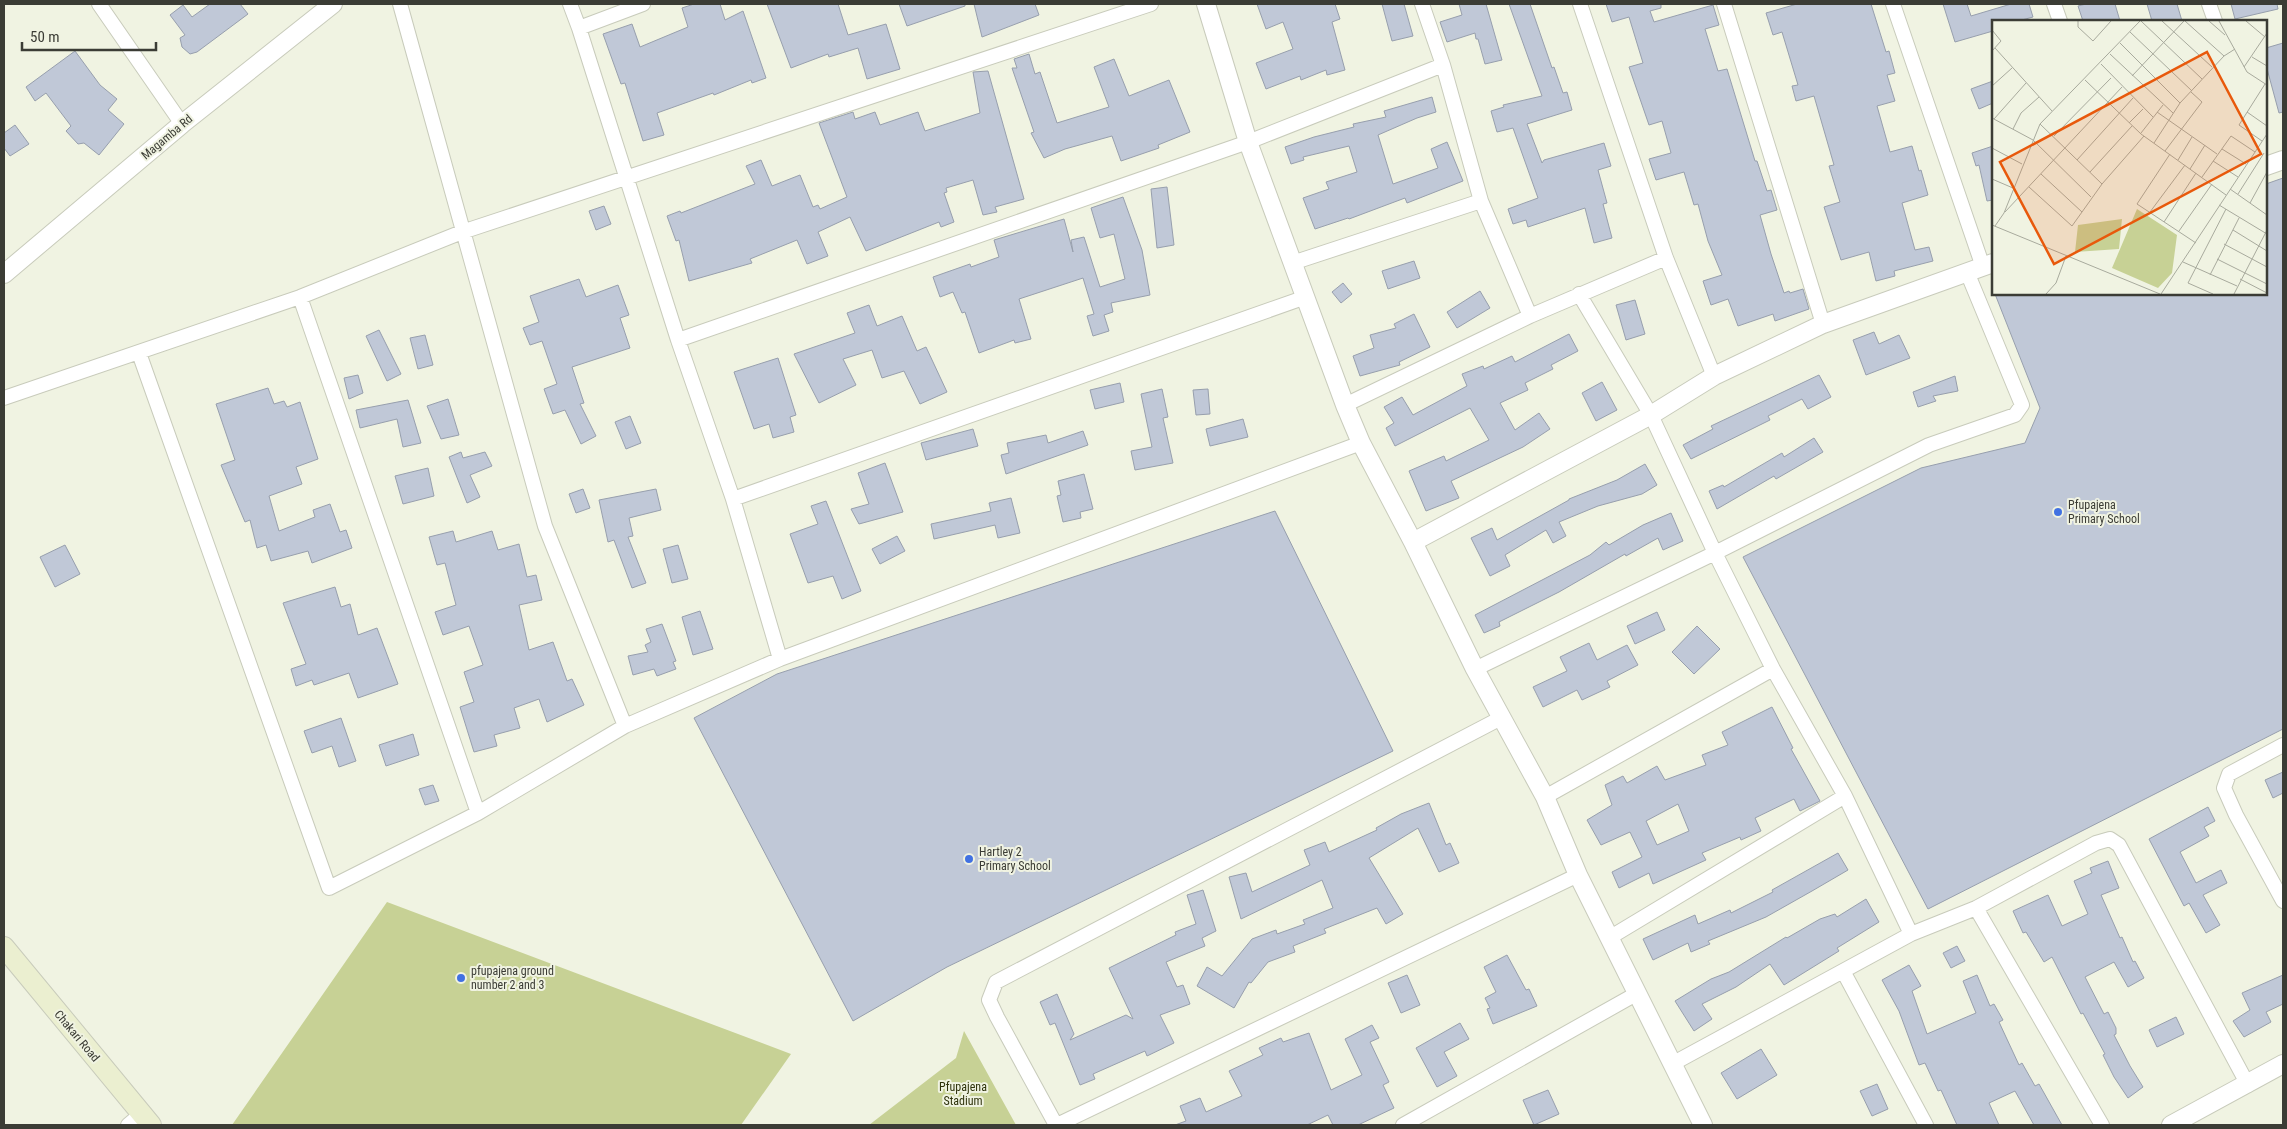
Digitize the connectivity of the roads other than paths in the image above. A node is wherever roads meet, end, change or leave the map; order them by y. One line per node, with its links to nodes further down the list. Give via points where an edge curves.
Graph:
1 (99, 4): 18 (street)
2 (333, 4): 18 (street, Magamba Rd)
3 (400, 4): 24 (street)
4 (570, 4): 16 (street)
5 (643, 4): 16 (street)
6 (1151, 4): 22 (street)
7 (1206, 4): 19 (street)
8 (1422, 4): 17 (street)
9 (1580, 4): 25 (street)
10 (1724, 4): 33 (street)
11 (1893, 4): 27 (street)
12 (2054, 4): 14 (street)
13 (2209, 4): 15 (street)
14 (2060, 20)
15 (2215, 20)
16 (579, 28): 22 (street)
17 (1443, 64): 19 (street); 23 (street)
18 (182, 124): 28 (street, Magamba Rd)
19 (1248, 142): 26 (street); 34 (street)
20 (2283, 160): 21 (street)
21 (2267, 166)
22 (625, 177): 24 (street); 34 (street)
23 (1481, 201): 26 (street); 32 (street)
24 (462, 232): 30 (street); 48 (street, via 544,526)
25 (1666, 258): 29 (street); 36 (street)
26 (1292, 263): 31 (street)
27 (1981, 268): 33 (street); 43 (street, via 2022,405 2015,415 1929,445)
28 (4, 274)
29 (1579, 294): 32 (street); 39 (street)
30 (300, 297): 35 (street); 52 (street)
31 (1306, 297): 38 (street); 41 (street)
32 (1530, 316): 38 (street)
33 (1823, 324): 36 (street)
34 (678, 340): 41 (street)
35 (139, 353): 37 (street); 52 (street, via 330,888)
36 (1714, 376): 39 (street)
37 (4, 398)
38 (1344, 405): 40 (street)
39 (1651, 415): 42 (street); 43 (street)
40 (1361, 443): 42 (street); 44 (street)
41 (733, 499): 44 (street)
42 (1413, 542): 45 (street)
43 (1715, 553): 45 (street); 46 (street)
44 (780, 659): 48 (street)
45 (1475, 669): 47 (street)
46 (1772, 669): 50 (street); 51 (street)
47 (1501, 718): 51 (street); 65 (street, via 996,982 989,1000 996,1017)
48 (625, 726): 52 (street)
49 (2283, 746): 54 (street, via 2229,774 2224,788)
50 (1845, 796): 56 (street); 57 (street)
51 (1545, 797): 53 (street)
52 (478, 813)
53 (1578, 875): 57 (street); 65 (street)
54 (2283, 901)
55 (1976, 908): 56 (street); 63 (street, via 2096,843 2110,840 2119,845); 69 (street)
56 (1911, 934): 59 (street)
57 (1609, 938): 60 (street)
58 (4, 947): 64 (main road, Chakari Road)
59 (1843, 971): 61 (street); 68 (street)
60 (1636, 994): 61 (street); 66 (street)
61 (1672, 1064): 67 (street)
62 (2282, 1068): 63 (street)
63 (2248, 1085): 70 (street)
64 (140, 1121)
65 (1057, 1125)
66 (1403, 1125)
67 (1703, 1125)
68 (1926, 1125)
69 (2102, 1125)
70 (2171, 1125)

